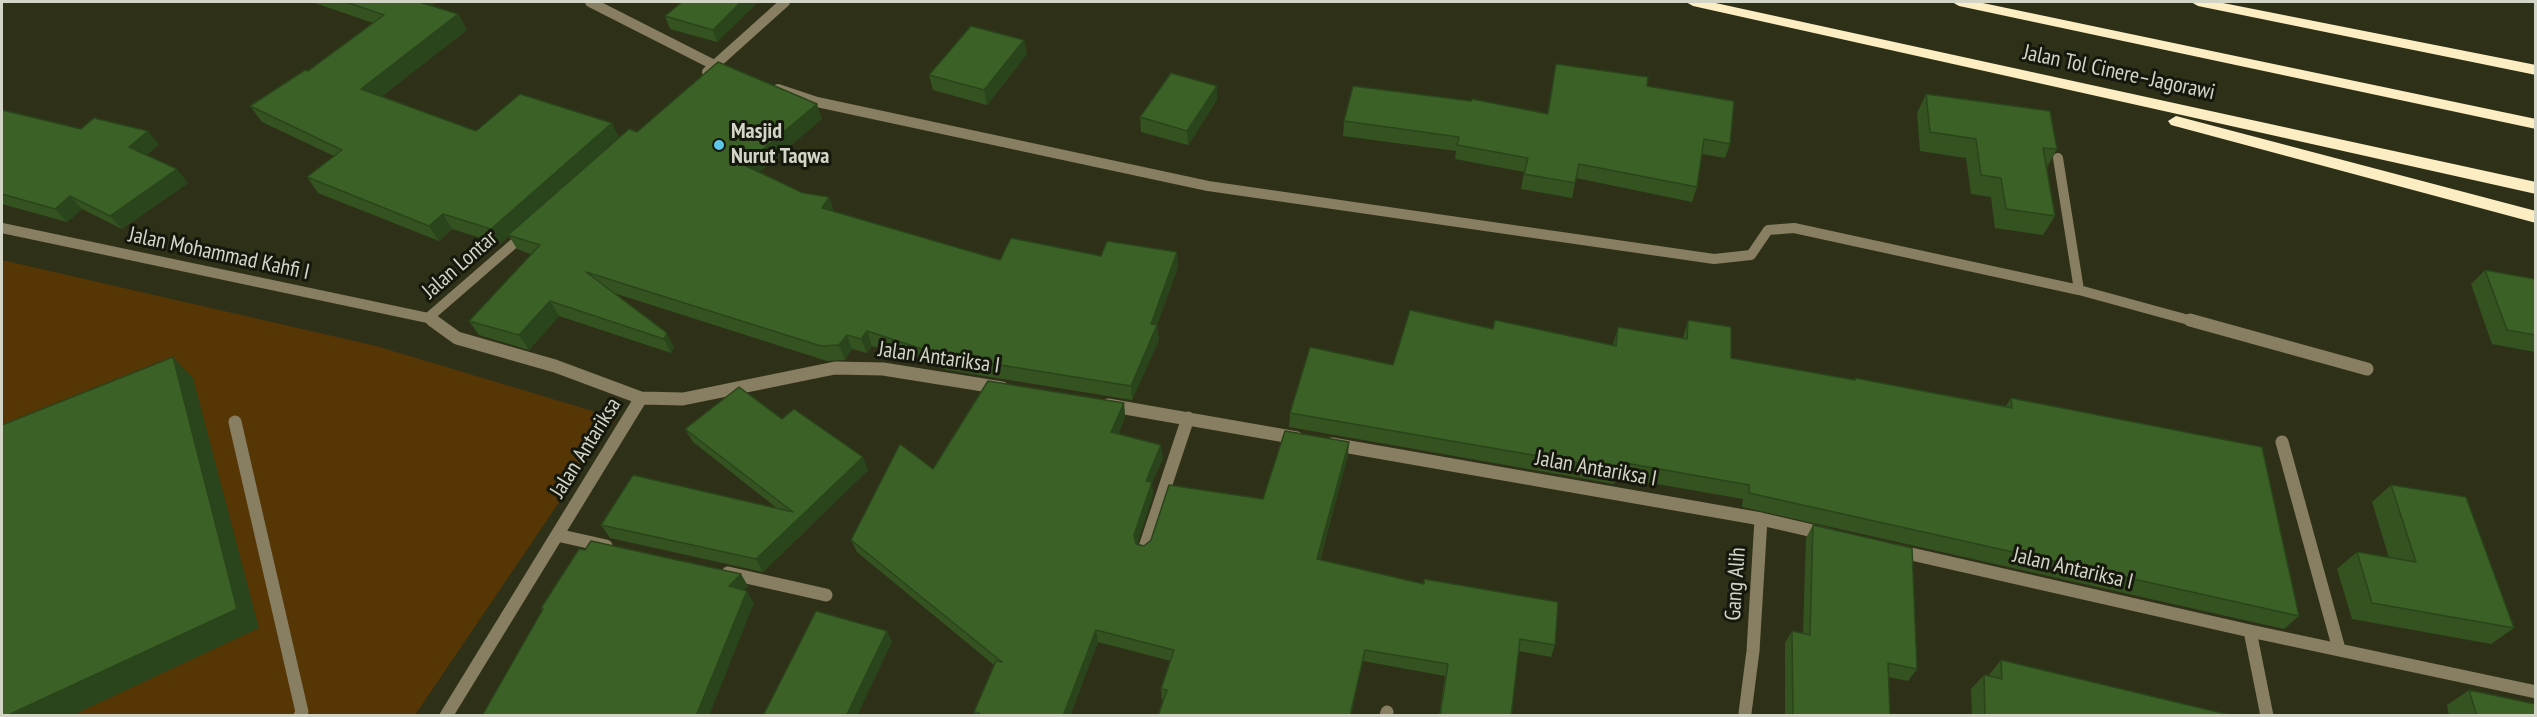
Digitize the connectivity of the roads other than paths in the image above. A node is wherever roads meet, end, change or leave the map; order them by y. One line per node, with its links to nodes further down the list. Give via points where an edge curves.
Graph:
1 (590, 2): 7 (street)
2 (785, 2): 7 (street)
3 (1694, 2): 6 (highway, Jalan Tol Cinere–Jagorawi)
4 (1959, 2): 12 (highway, Jalan Tol Cinere–Jagorawi)
5 (2198, 2): 8 (highway)
6 (1928, 54): 14 (highway, Jalan Tol Cinere–Jagorawi); 15 (highway)
7 (714, 66): 9 (street); 10 (street)
8 (2535, 70)
9 (734, 74)
10 (696, 82)
11 (765, 84): 18 (street, via 817,102 1208,186 1714,259 1750,255 1768,230 1794,228)
12 (2535, 124)
13 (2058, 158): 18 (street)
14 (2535, 188)
15 (2535, 217)
16 (539, 222): 19 (street, Jalan Lontar)
17 (2, 228): 19 (street, Jalan Mohammad Kahfi I)
18 (2079, 290): 20 (street)
19 (428, 318): 22 (street, Jalan Antariksa, via 457,338 555,366)
20 (2367, 369)
21 (1012, 390): 22 (street, Jalan Antariksa I, via 883,369 836,368 683,399)
22 (641, 398): 28 (street, Jalan Antariksa)
23 (1094, 403): 24 (street, Jalan Antariksa I)
24 (1188, 418): 27 (street, Jalan Antariksa I); 32 (street)
25 (235, 422): 39 (street)
26 (2282, 442): 36 (street)
27 (1761, 519): 29 (street, Jalan Antariksa I); 38 (street, Gang Alih)
28 (557, 535): 30 (street); 40 (street, Jalan Antariksa)
29 (1843, 538)
30 (616, 548)
31 (1889, 549): 35 (street, Jalan Antariksa I)
32 (1144, 550)
33 (709, 569): 34 (street)
34 (826, 595)
35 (2250, 631): 36 (street, Jalan Antariksa I); 41 (street)
36 (2339, 649): 37 (street, Jalan Antariksa I)
37 (2535, 692)
38 (1745, 713)
39 (300, 716)
40 (446, 716)
41 (2267, 716)

